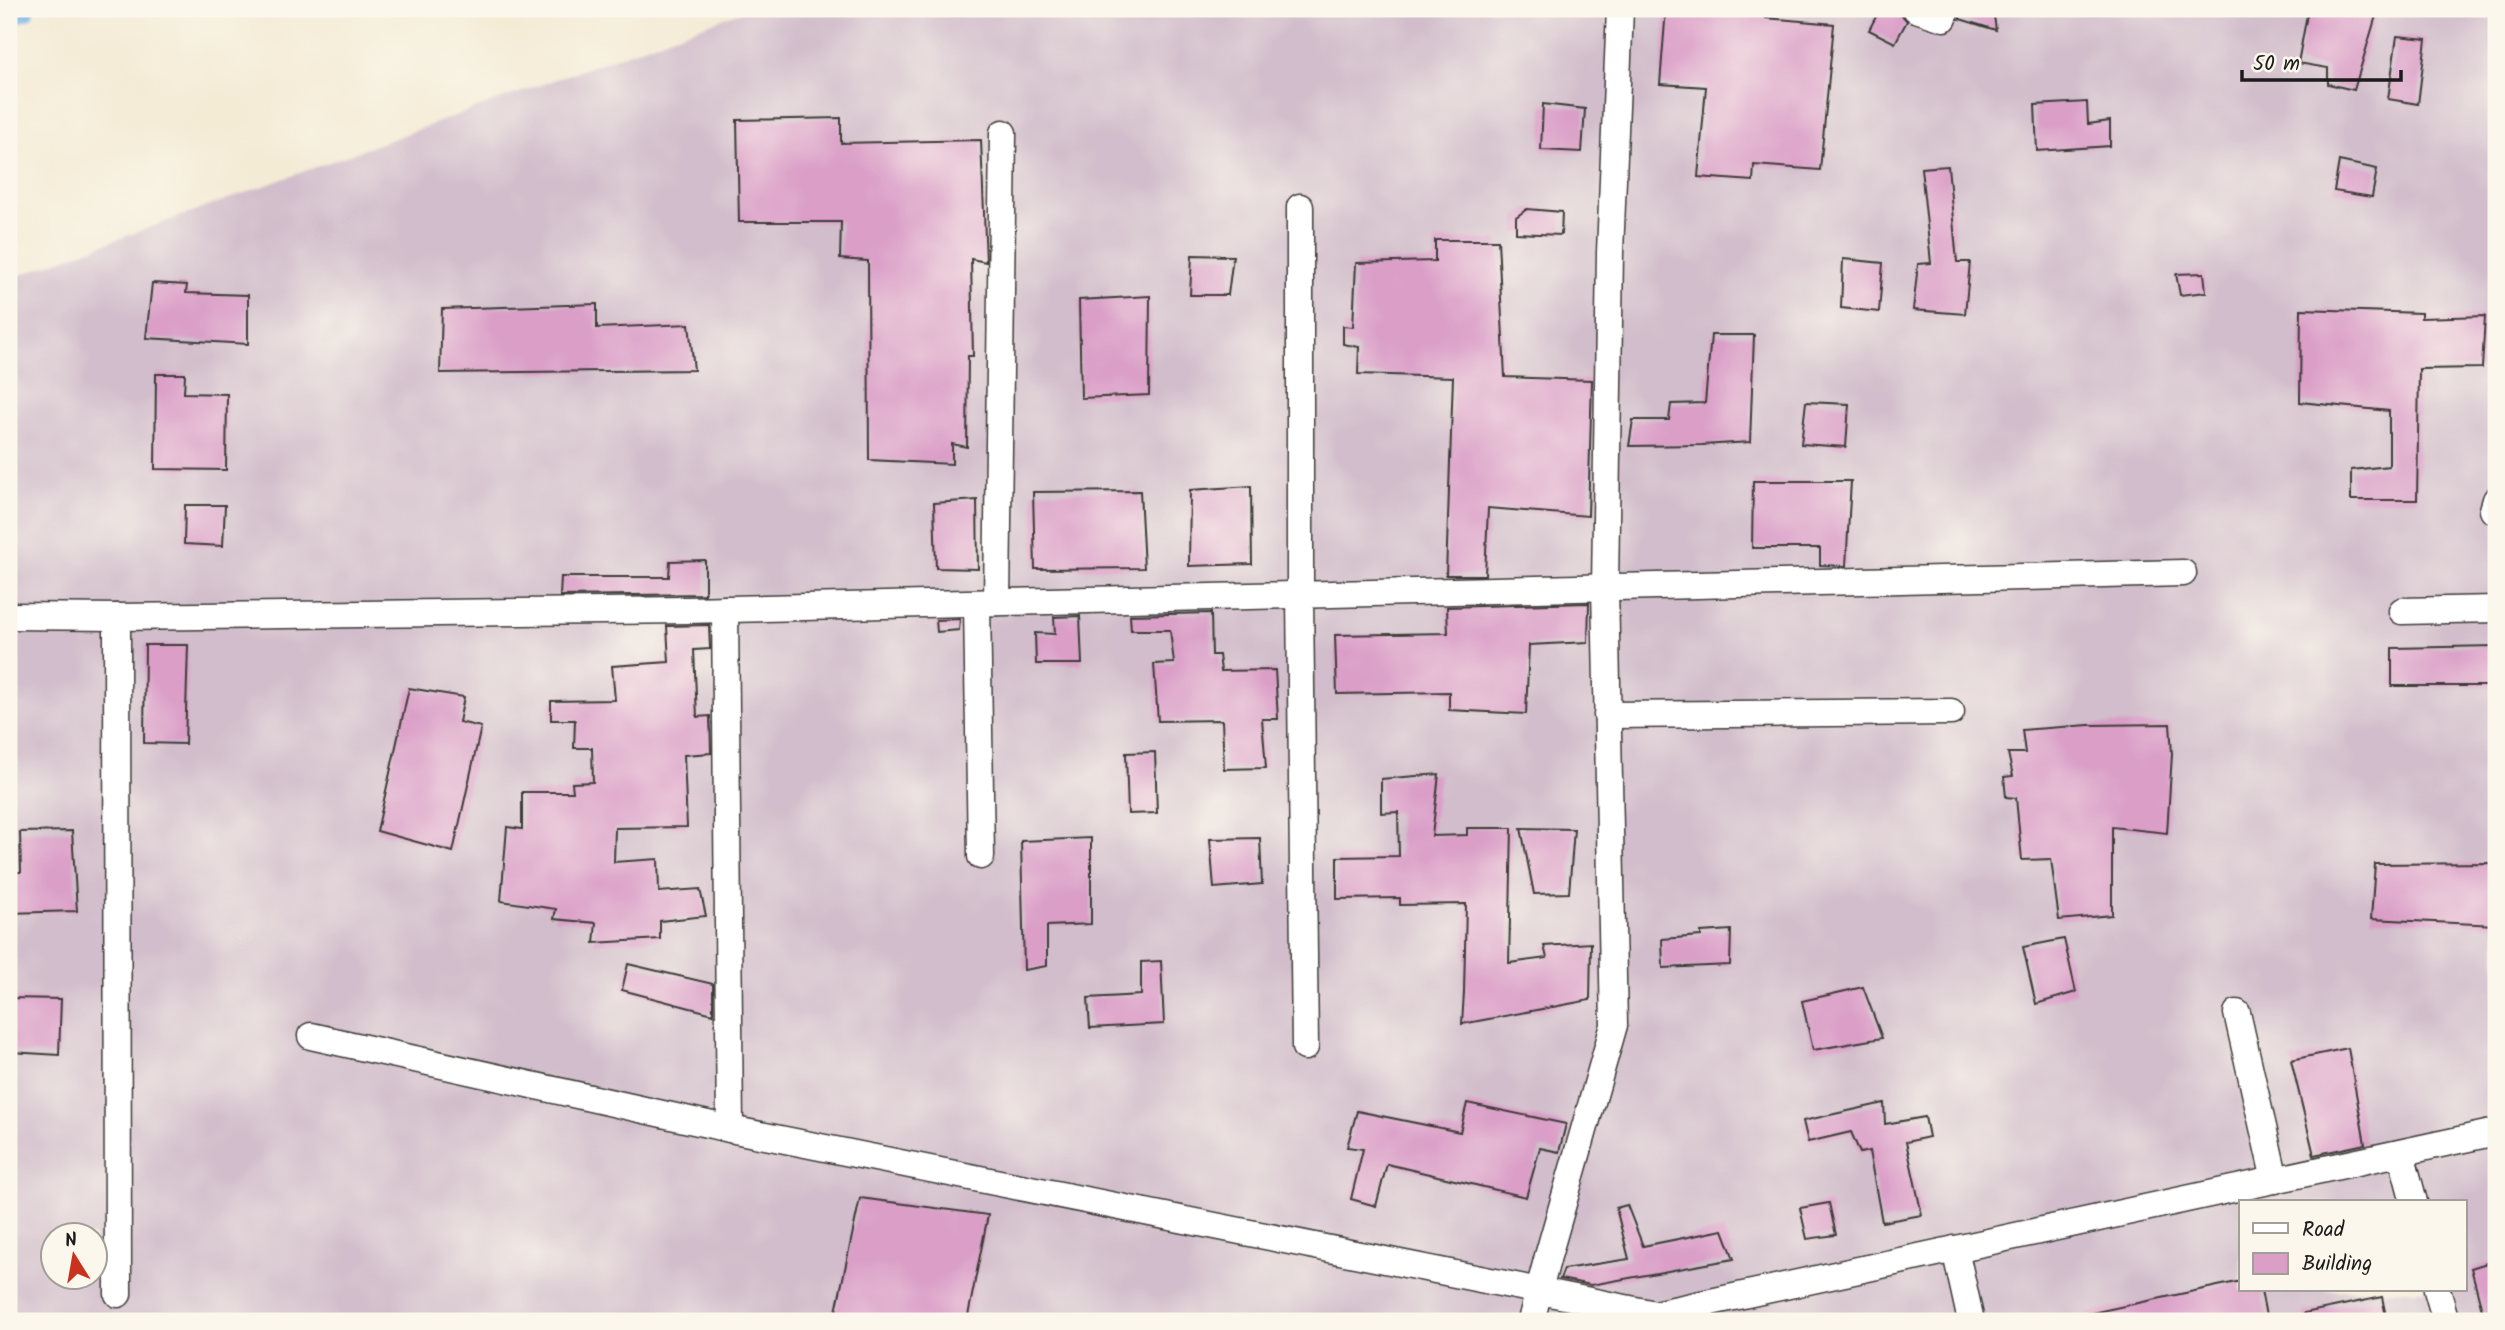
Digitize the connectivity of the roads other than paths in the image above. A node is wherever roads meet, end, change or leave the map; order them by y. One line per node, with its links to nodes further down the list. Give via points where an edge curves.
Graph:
1 (1620, 9): 7 (street, via 1610,252)
2 (1916, 9): 3 (street)
3 (1944, 13)
4 (1003, 133): 9 (street)
5 (1300, 207): 8 (street)
6 (2183, 573): 7 (street)
7 (1605, 587): 8 (street); 16 (street)
8 (1300, 595): 9 (street); 20 (street)
9 (987, 602): 10 (street); 17 (street)
10 (725, 609): 14 (street); 21 (street)
11 (2496, 609): 12 (street)
12 (2402, 611)
13 (9, 616): 14 (street)
14 (117, 617): 29 (street)
15 (1951, 712): 16 (street)
16 (1607, 715): 27 (street, via 1614,1025)
17 (981, 856)
18 (2237, 1013): 24 (street)
19 (311, 1036): 21 (street)
20 (1305, 1047)
21 (730, 1129): 27 (street)
22 (2496, 1132): 23 (street)
23 (2401, 1153): 24 (street); 25 (street)
24 (2275, 1180): 26 (street)
25 (2413, 1200)
26 (1955, 1249): 30 (street); 32 (street)
27 (1539, 1292): 30 (street); 31 (street)
28 (2438, 1292): 33 (street)
29 (118, 1294)
30 (1656, 1318)
31 (1531, 1321)
32 (1970, 1321)
33 (2446, 1321)

